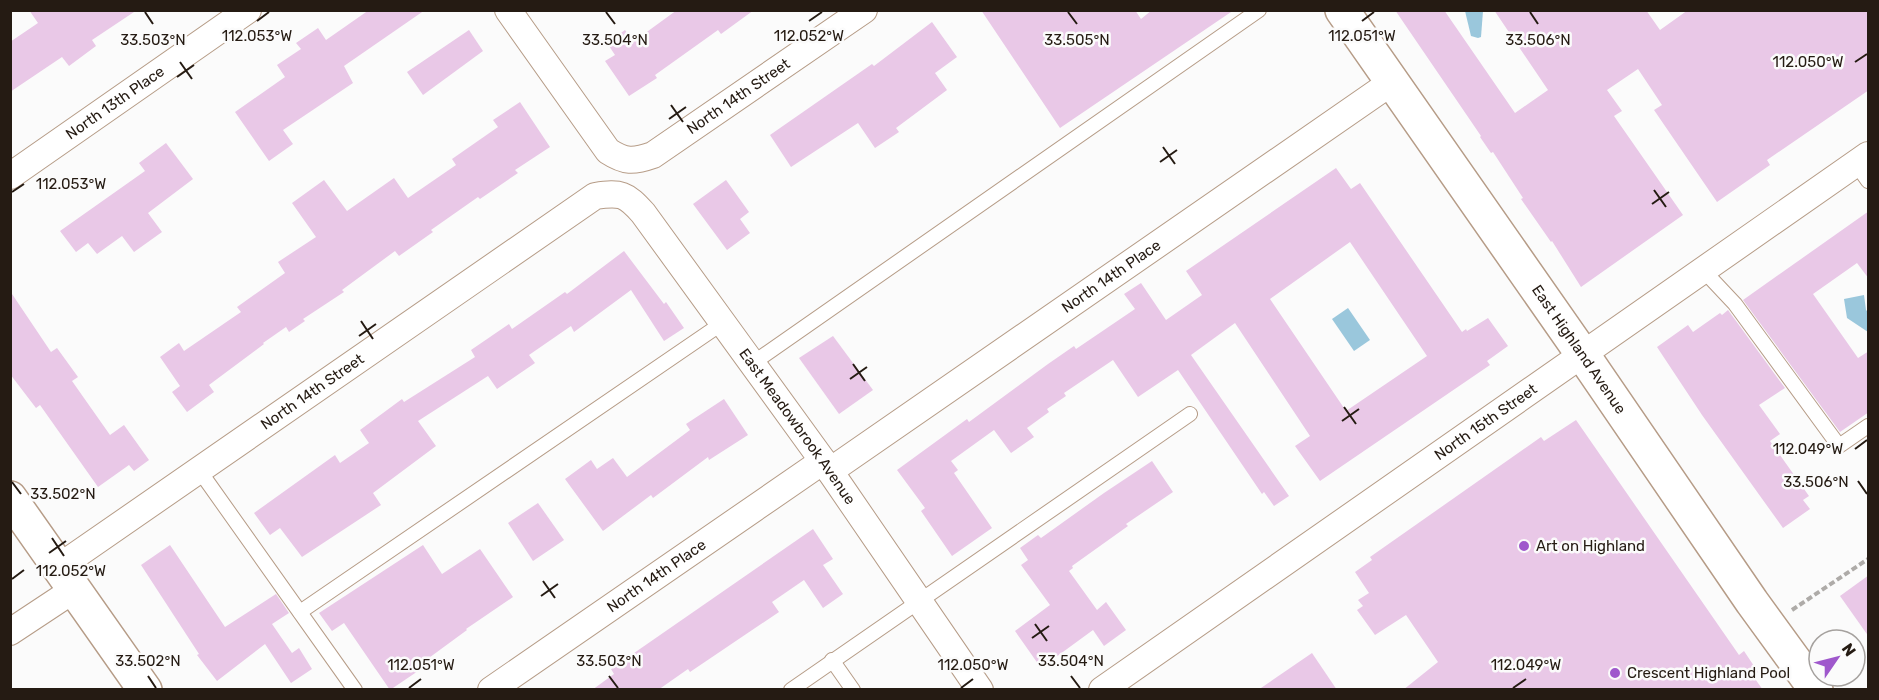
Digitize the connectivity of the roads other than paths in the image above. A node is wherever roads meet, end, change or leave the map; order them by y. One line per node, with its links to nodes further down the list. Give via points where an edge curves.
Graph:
1 (248, 10): 8 (street, North 13th Place)
2 (508, 10): 3 (street, North 14th Street, via 608,151 621,160 653,155)
3 (864, 10)
4 (1259, 10): 13 (lane)
5 (1342, 10): 6 (street, East Highland Avenue)
6 (1392, 82): 12 (street, East Highland Avenue); 16 (street, North 14th Place)
7 (1864, 167): 10 (street, North 15th Street)
8 (10, 176)
9 (596, 196): 11 (street, East Meadowbrook Avenue, via 617,193 633,202); 17 (street, North 14th Street)
10 (1703, 270): 12 (street, North 15th Street); 15 (lane, via 1735,304 1839,446)
11 (724, 322): 13 (street, East Meadowbrook Avenue); 21 (lane)
12 (1583, 355): 24 (street, East Highland Avenue); 31 (street, North 15th Street)
13 (753, 363): 16 (street, East Meadowbrook Avenue)
14 (1190, 414): 20 (lane)
15 (1869, 426)
16 (826, 466): 20 (street, East Meadowbrook Avenue); 27 (street, North 14th Place)
17 (199, 470): 19 (street, North 14th Street); 21 (lane)
18 (10, 498): 19 (street)
19 (67, 578): 22 (street, North 14th Street); 25 (street)
20 (918, 601): 23 (lane); 30 (street, East Meadowbrook Avenue)
21 (300, 612): 26 (lane)
22 (10, 632)
23 (832, 660): 28 (lane); 29 (lane)
24 (1807, 683)
25 (145, 690)
26 (355, 690)
27 (491, 690)
28 (791, 690)
29 (853, 690)
30 (980, 690)
31 (1102, 690)

